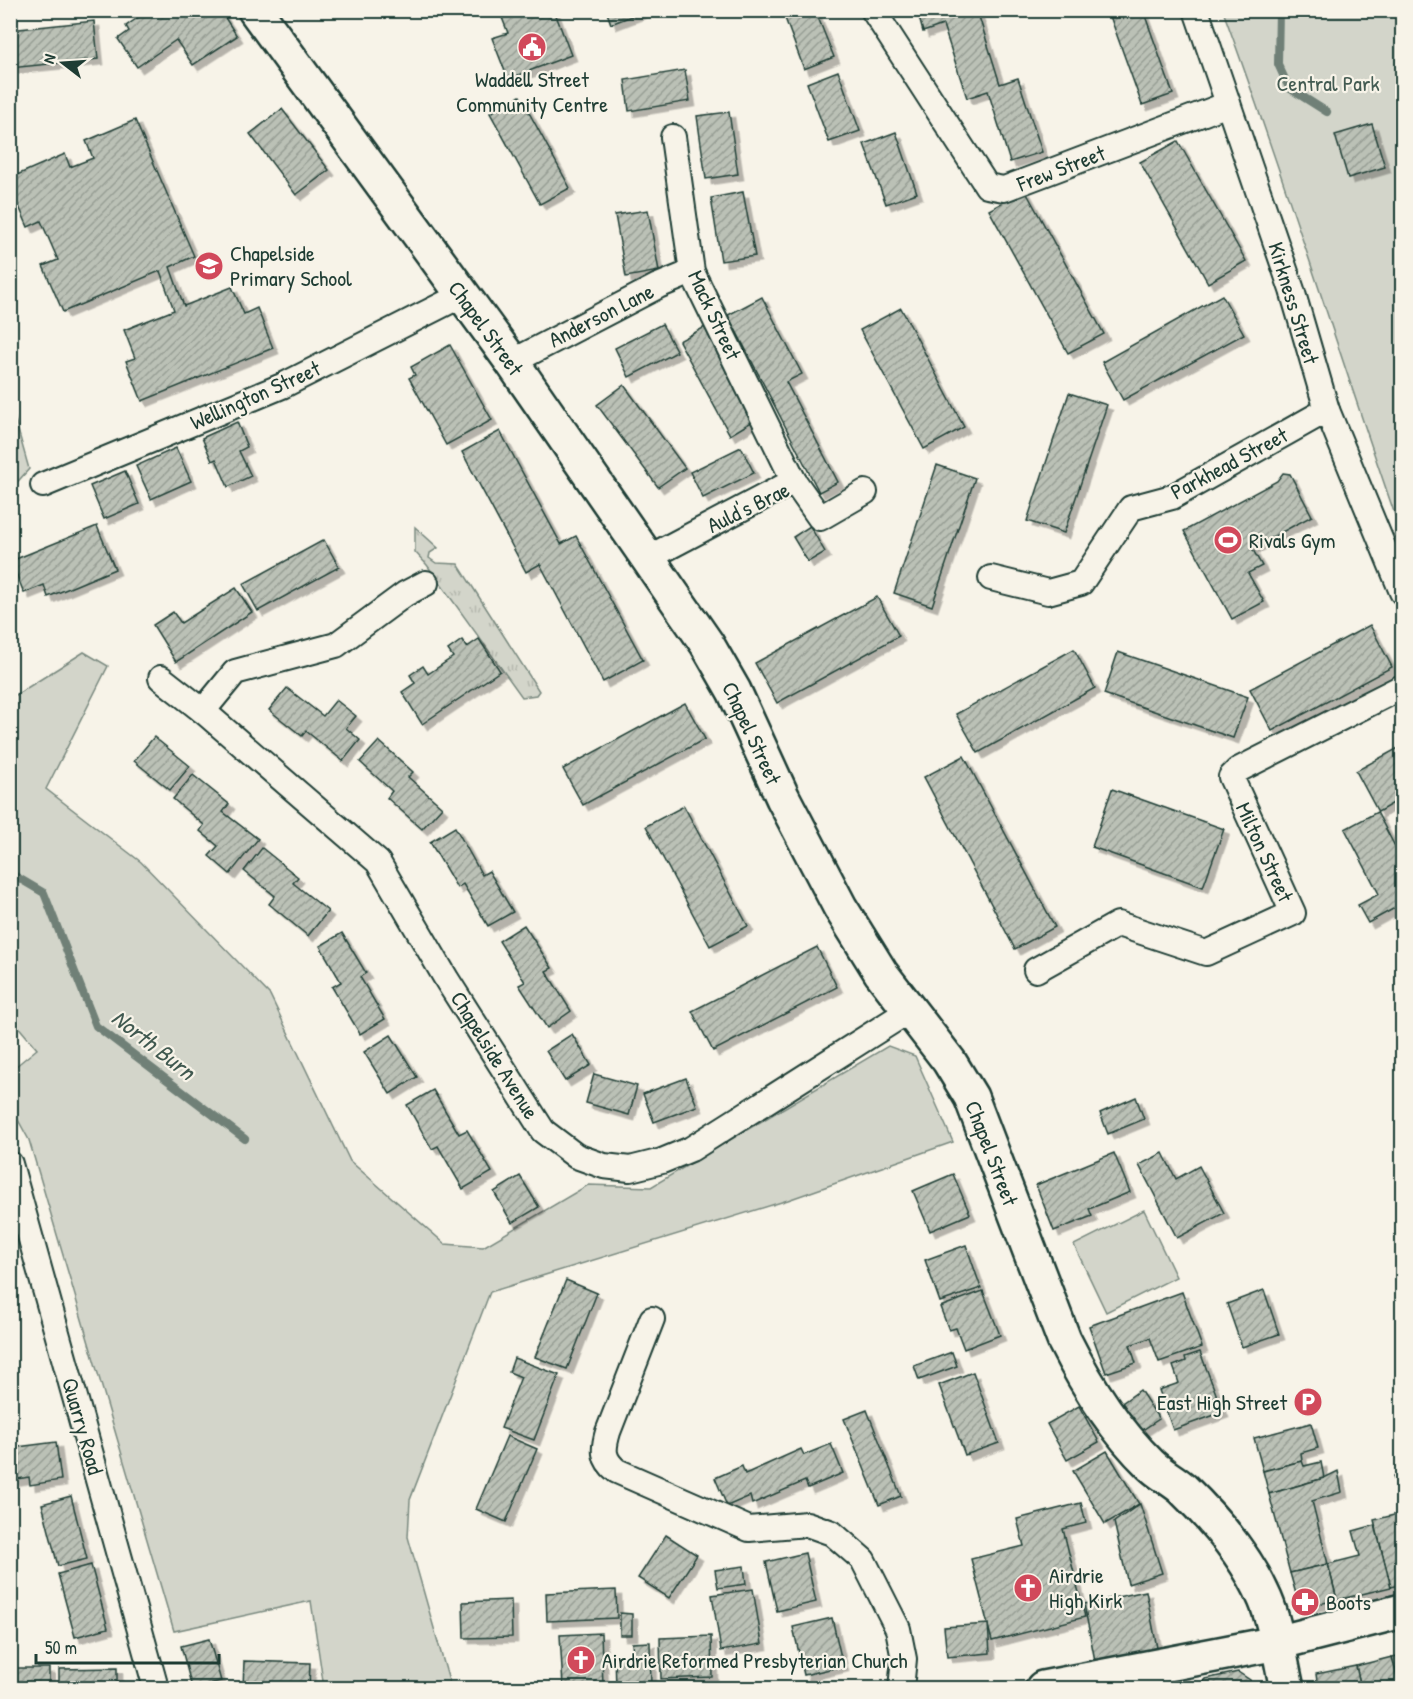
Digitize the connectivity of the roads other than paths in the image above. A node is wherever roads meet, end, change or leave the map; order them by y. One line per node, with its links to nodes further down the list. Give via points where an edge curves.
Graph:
1 (255, 10): 7 (main road, Chapel Street)
2 (873, 10): 4 (street, Frew Street, via 987,186 1004,189)
3 (1196, 10): 4 (street, Kirkness Street)
4 (1228, 104): 9 (street, Kirkness Street, via 1292,290)
5 (673, 137): 6 (street, Mack Street)
6 (692, 272): 8 (street, Anderson Lane); 10 (street, Mack Street)
7 (462, 295): 8 (main road, Chapel Street); 11 (street, Wellington Street, via 282,386)
8 (512, 362): 13 (main road, Chapel Street)
9 (1327, 410): 14 (street, Parkhead Street, via 1172,497 1131,508 1081,583 1048,592); 16 (street, Kirkness Street)
10 (794, 481): 12 (street, Auld's Brae, via 820,518); 13 (street, Auld's Brae)
11 (43, 485)
12 (865, 492)
13 (648, 558): 21 (main road, Chapel Street, via 734,691 783,798 840,907 881,973)
14 (992, 578)
15 (426, 583): 19 (street, via 336,645 235,672)
16 (1402, 592)
17 (161, 678): 19 (street, Chapelside Avenue)
18 (1402, 687): 20 (street, Milton Street, via 1231,777 1293,913 1206,952 1118,924)
19 (203, 711): 21 (street, Chapelside Avenue, via 378,862 543,1131 576,1156 604,1166 630,1169 691,1149)
20 (1036, 970)
21 (910, 1010): 25 (main road, Chapel Street, via 971,1097 1077,1366 1150,1465 1182,1489 1216,1526 1251,1574 1265,1599)
22 (10, 1164): 26 (street, Quarry Road)
23 (651, 1319): 27 (street, via 608,1432 603,1449 607,1463 617,1471 749,1529 807,1524 832,1533 863,1560 898,1629 904,1659)
24 (1402, 1611): 25 (main road)
25 (1277, 1643): 28 (main road); 29 (main road)
26 (156, 1689)
27 (901, 1689)
28 (1043, 1689)
29 (1287, 1689)

